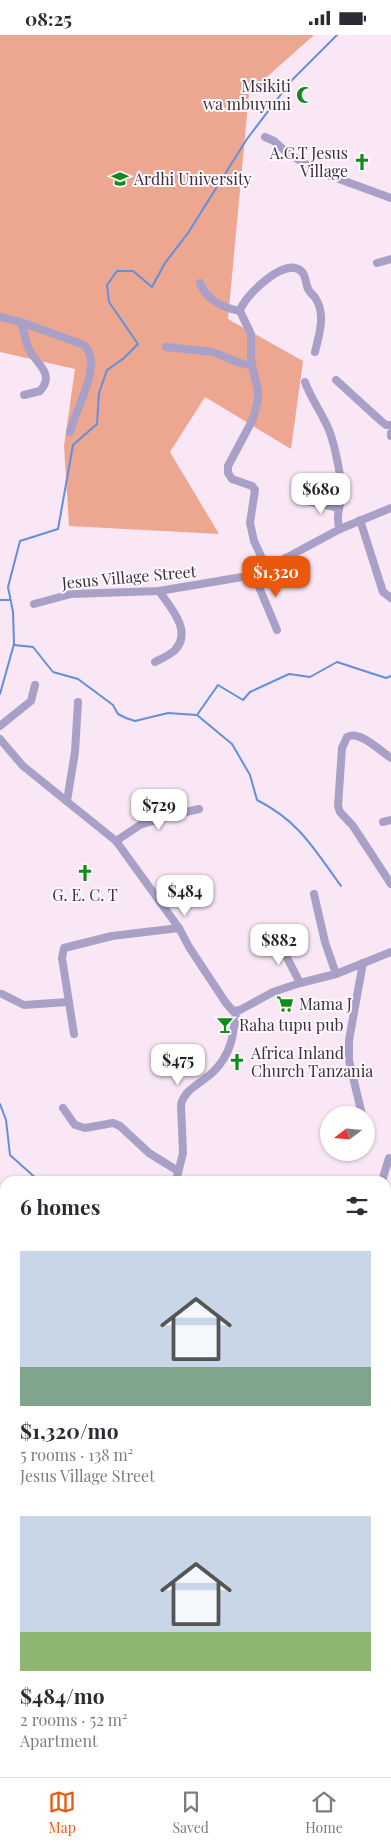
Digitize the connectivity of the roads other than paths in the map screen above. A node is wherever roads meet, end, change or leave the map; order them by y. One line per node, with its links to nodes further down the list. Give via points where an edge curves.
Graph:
1 (265, 137): 2 (street, via 317,171)
2 (391, 198)
3 (391, 259): 4 (street)
4 (377, 263)
5 (200, 283): 6 (street, via 210,298)
6 (240, 311): 10 (street, via 249,295 269,278 290,268 299,270 319,307 321,327); 11 (street, via 251,334)
7 (0, 317): 8 (street)
8 (21, 322): 14 (street, via 28,347 41,364 45,378 40,391); 16 (street, via 88,349 91,367)
9 (166, 347): 11 (street, via 213,352)
10 (315, 352)
11 (252, 366): 22 (street, via 258,391 255,415 227,471 232,479 255,490 250,523)
12 (336, 380): 15 (street, via 381,421)
13 (305, 382): 18 (street, via 332,441 342,489)
14 (24, 395)
15 (391, 425)
16 (70, 432)
17 (307, 501): 18 (street)
18 (339, 507): 21 (street, via 337,521)
19 (391, 508): 20 (street, Jesus Village Street)
20 (360, 520): 21 (street, Jesus Village Street); 25 (street, via 383,592)
21 (340, 529): 22 (street, Jesus Village Street)
22 (267, 569): 23 (street, Jesus Village Street)
23 (254, 575): 24 (street, Jesus Village Street); 27 (street)
24 (159, 591): 26 (street, Jesus Village Street, via 71,594); 28 (street, via 176,614 181,634 174,650)
25 (391, 598)
26 (34, 604)
27 (277, 630)
28 (154, 662)
29 (35, 685): 31 (street, via 31,701)
30 (78, 702): 34 (street, via 75,752)
31 (0, 726)
32 (0, 739): 34 (street, via 23,766)
33 (391, 758): 39 (street, via 356,734 347,737 342,748 338,806)
34 (67, 801): 38 (street)
35 (198, 809): 38 (street, via 140,825)
36 (391, 820): 37 (street)
37 (382, 822)
38 (116, 841): 41 (street)
39 (391, 884)
40 (314, 895): 45 (street, via 324,942)
41 (179, 928): 48 (street, via 112,936 64,948 62,958); 49 (street, via 230,1009)
42 (277, 938): 46 (street)
43 (391, 952): 44 (street)
44 (363, 963): 45 (street); 51 (street, via 349,1040 351,1072)
45 (336, 974): 46 (street)
46 (300, 983): 49 (street, via 273,992)
47 (2, 994): 48 (street, via 24,1005)
48 (68, 1002): 50 (street)
49 (236, 1011): 54 (street, via 234,1039 225,1057 213,1073 182,1098 183,1153)
50 (74, 1034)
51 (360, 1106)
52 (63, 1108): 54 (street, via 75,1125 85,1128 113,1123 120,1126 149,1153)
53 (389, 1158): 56 (street)
54 (178, 1171): 55 (street)
55 (177, 1176)
56 (384, 1176)

